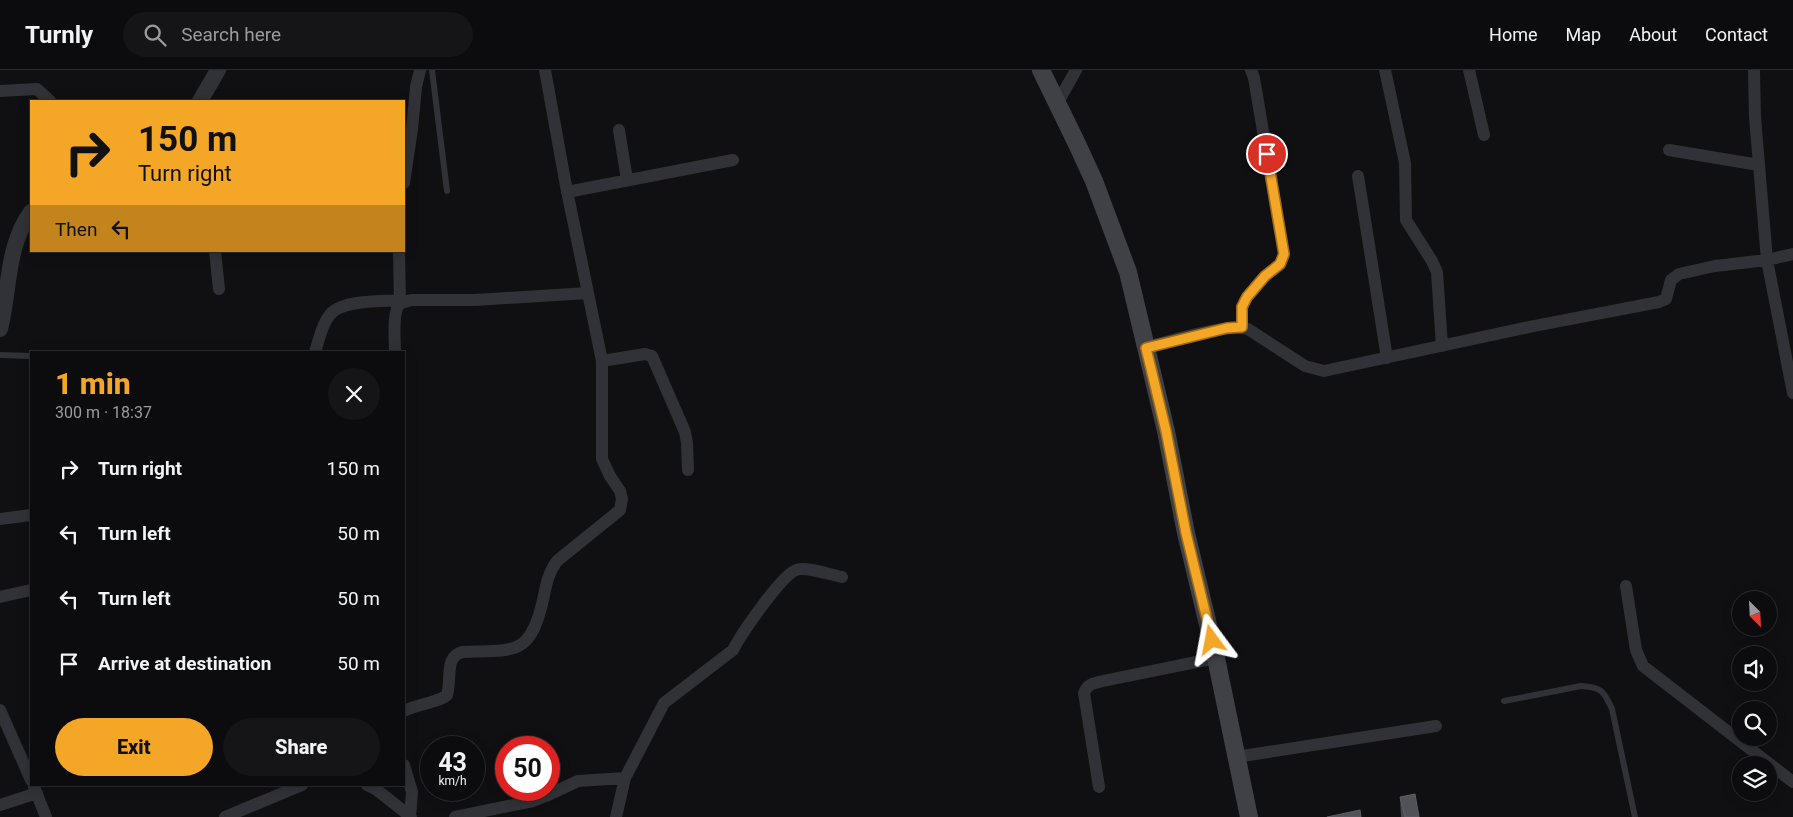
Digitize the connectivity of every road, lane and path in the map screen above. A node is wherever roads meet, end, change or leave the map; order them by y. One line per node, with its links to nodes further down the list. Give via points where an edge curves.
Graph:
1 (218, 70): 13 (street)
2 (420, 70): 20 (street)
3 (432, 70): 23 (lane)
4 (545, 70): 24 (street)
5 (1041, 70): 14 (main road)
6 (1076, 70): 14 (street)
7 (1251, 70): 33 (street, via 1284,254 1280,264 1247,297 1242,307)
8 (1385, 70): 35 (street, via 1405,163 1406,220 1437,272)
9 (1469, 70): 16 (street)
10 (1754, 70): 19 (street)
11 (0, 91): 12 (street, via 37,89)
12 (49, 100)
13 (201, 100)
14 (1057, 104): 36 (main road, via 1078,144 1113,229 1128,272)
15 (619, 130): 22 (street)
16 (1484, 135)
17 (1669, 150): 19 (street)
18 (733, 160): 22 (street)
19 (1759, 165): 29 (street)
20 (405, 176)
21 (1358, 176): 41 (street)
22 (627, 180): 24 (street)
23 (447, 192)
24 (567, 192): 31 (street)
25 (30, 213): 34 (street, via 10,264)
26 (214, 252): 30 (street)
27 (400, 252): 32 (street)
28 (1793, 254): 29 (street)
29 (1767, 260): 35 (street, via 1679,274 1671,280 1666,299 1659,302); 43 (street)
30 (219, 289)
31 (588, 293): 32 (street); 42 (street)
32 (400, 302): 37 (street, via 350,304 335,309 324,324); 38 (street, via 395,316)
33 (1242, 327): 36 (street); 41 (street, via 1314,370 1324,371)
34 (0, 329)
35 (1442, 346): 41 (street)
36 (1146, 348): 51 (main road)
37 (315, 351)
38 (395, 351)
39 (0, 355): 40 (lane)
40 (30, 356)
41 (1387, 358)
42 (602, 361): 44 (street, via 645,354 652,356 685,432); 54 (street, via 602,459 620,491 620,510 550,571 537,623 525,643 504,650 457,654 451,662 447,695)
43 (1793, 393)
44 (688, 470)
45 (30, 515): 46 (street)
46 (0, 519)
47 (842, 577): 59 (street, via 801,569 782,581 733,650 664,703)
48 (1626, 586): 60 (street, via 1636,650 1643,666)
49 (30, 590): 50 (street)
50 (0, 598)
51 (1216, 658): 56 (main road); 63 (street, via 1090,684 1086,688 1084,693)
52 (1504, 701): 72 (lane, via 1581,686 1593,686 1606,695 1612,709)
53 (0, 710): 58 (street)
54 (405, 710)
55 (1436, 726): 56 (street)
56 (1236, 757): 71 (main road)
57 (405, 768): 68 (street, via 412,792)
58 (30, 778)
59 (625, 778): 69 (street, via 578,781 533,801); 70 (street)
60 (1793, 782)
61 (300, 786): 67 (street)
62 (369, 786): 68 (street)
63 (1099, 787)
64 (35, 789): 65 (street); 66 (street)
65 (0, 805)
66 (46, 817)
67 (225, 817)
68 (410, 817)
69 (455, 817)
70 (616, 817)
71 (1249, 817)
72 (1635, 817)

